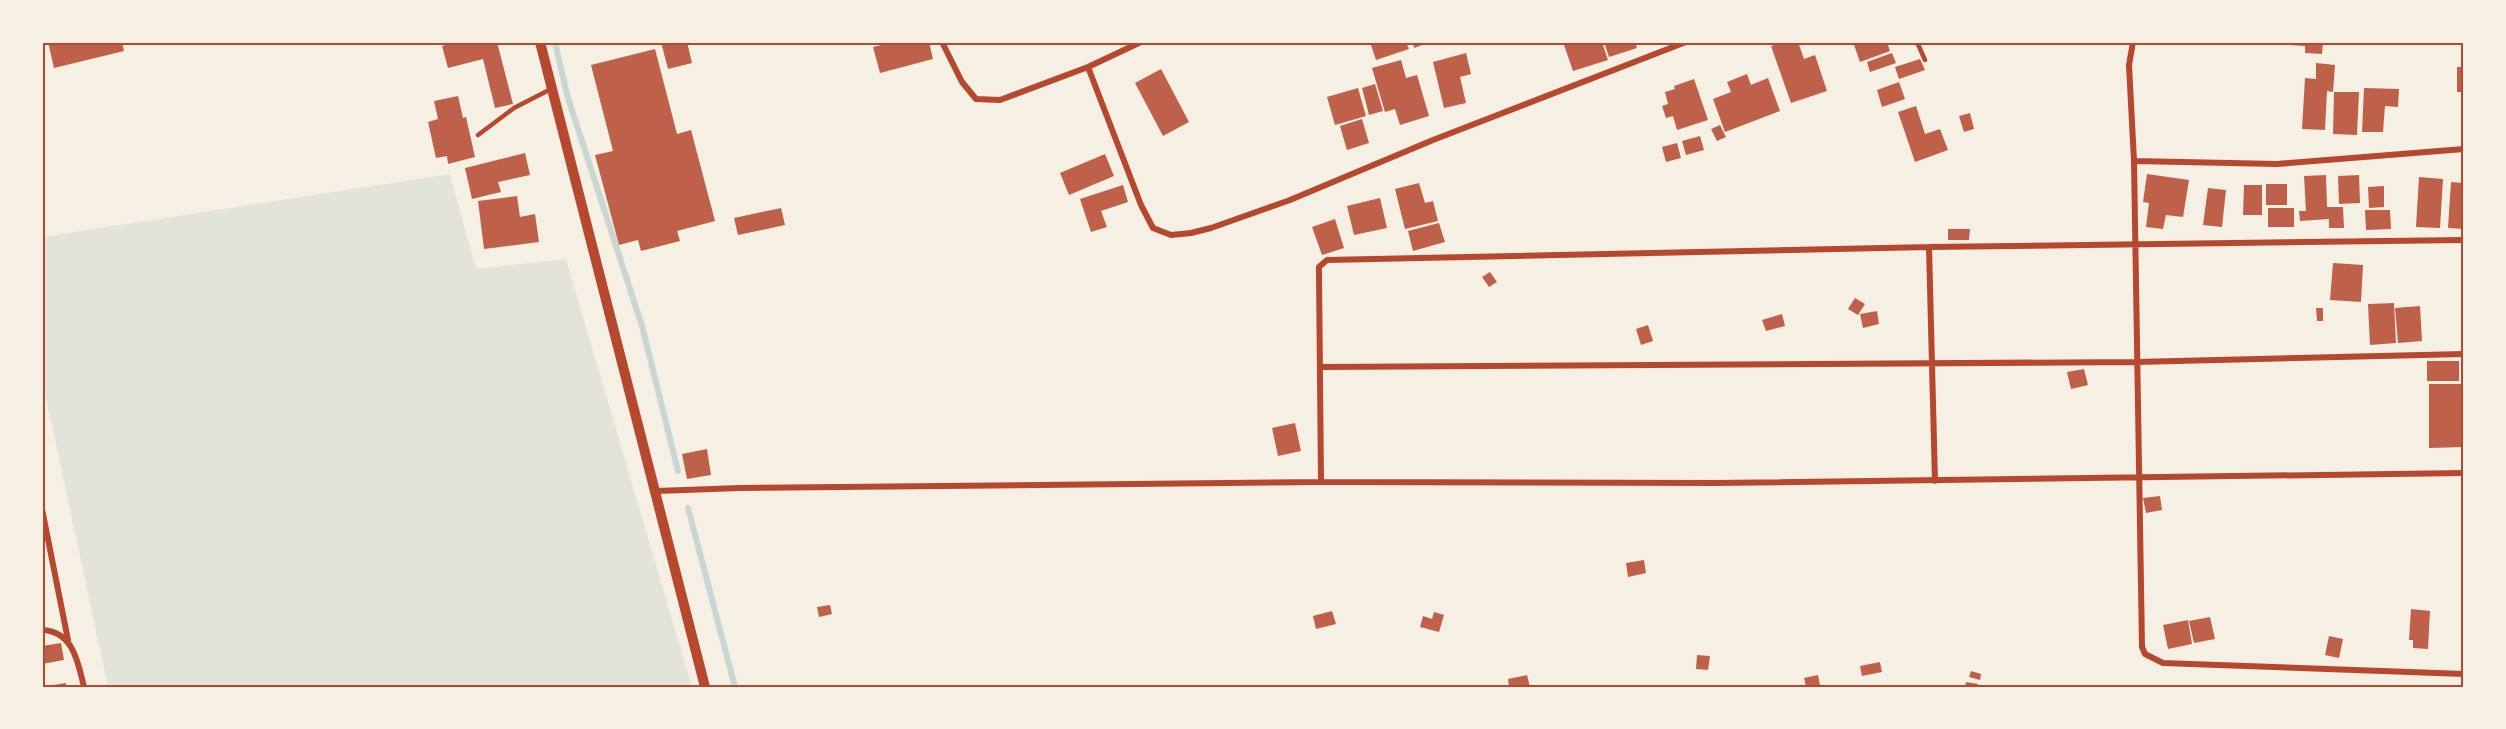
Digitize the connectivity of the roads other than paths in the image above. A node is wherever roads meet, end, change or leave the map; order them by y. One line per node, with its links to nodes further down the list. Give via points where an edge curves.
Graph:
1 (540, 42): 9 (street)
2 (942, 42): 8 (street, via 962,82 976,99 1000,100)
3 (1142, 42): 8 (street)
4 (1686, 42): 8 (street, via 1290,200 1211,228 1171,235 1153,228 1141,205)
5 (1917, 42): 7 (lane)
6 (2133, 42): 12 (street, via 2129,65)
7 (1925, 60)
8 (1088, 67)
9 (552, 88): 10 (lane, via 514,108); 24 (street)
10 (478, 135)
11 (2464, 149): 12 (street, via 2277,164)
12 (2134, 161): 14 (street)
13 (2464, 240): 14 (street)
14 (2135, 245): 15 (street); 18 (street)
15 (1929, 247): 17 (street); 19 (street, via 1327,260 1319,267)
16 (2464, 354): 18 (street)
17 (1932, 362): 18 (street); 19 (street); 22 (street)
18 (2136, 362): 21 (street)
19 (1320, 367): 23 (street)
20 (2464, 473): 21 (street)
21 (2138, 478): 22 (street); 28 (street, via 2140,640 2145,654 2156,661)
22 (1935, 481): 23 (street)
23 (1322, 482): 24 (street)
24 (656, 491): 30 (street)
25 (42, 509): 27 (street)
26 (42, 630): 27 (street)
27 (68, 640): 29 (street, via 79,662)
28 (2464, 674)
29 (84, 687)
30 (705, 687)

